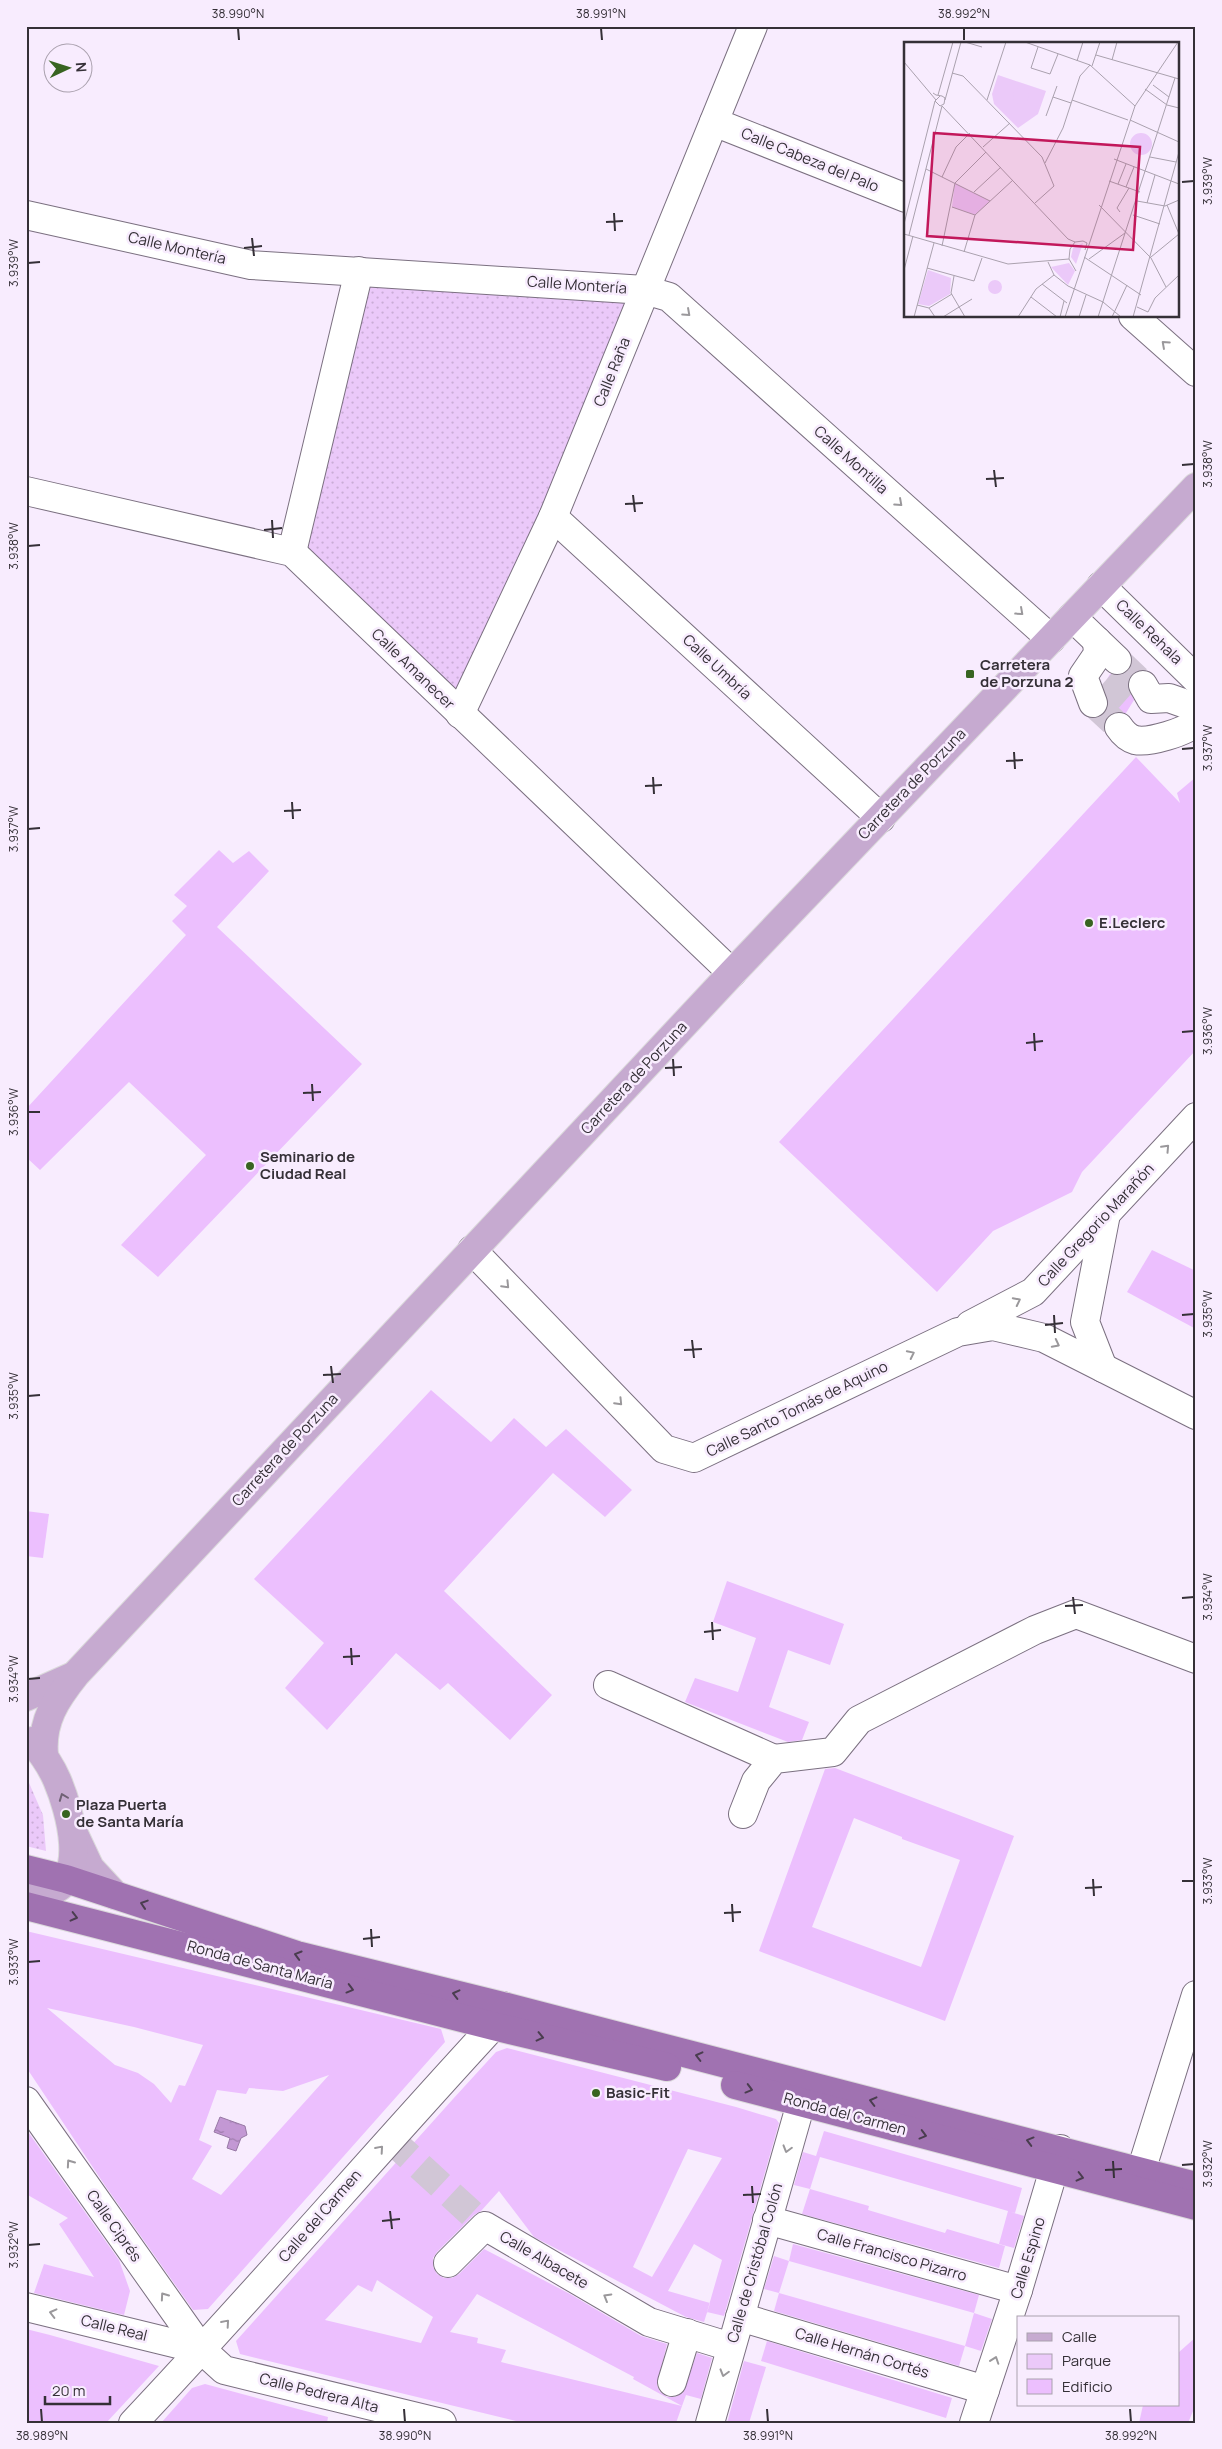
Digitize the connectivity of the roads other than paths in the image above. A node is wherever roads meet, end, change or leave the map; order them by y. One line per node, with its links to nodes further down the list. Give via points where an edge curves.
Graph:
1 (753, 26): 2 (street, Calle Raña)
2 (714, 122): 3 (street, Calle Cabeza del Palo); 6 (street, Calle Raña)
3 (904, 197)
4 (26, 215): 5 (street, Calle Montería, via 251,264)
5 (359, 271): 6 (street, Calle Montería); 12 (street)
6 (645, 290): 11 (street, Calle Raña); 15 (street, Calle Montilla, one-way to 15, via 669,297)
7 (1135, 318): 8 (street, one-way to 7)
8 (1196, 372)
9 (1196, 487): 13 (main road, Carretera de Porzuna)
10 (26, 491): 12 (street)
11 (553, 517): 19 (street, Calle Raña); 21 (street, Calle Umbría)
12 (292, 552): 19 (street, Calle Amanecer)
13 (1101, 586): 14 (main road, Carretera de Porzuna); 17 (street, Calle Rehala)
14 (1072, 618): 15 (main road, Carretera de Porzuna); 16 (street)
15 (1051, 639): 21 (main road, Carretera de Porzuna)
16 (1100, 675)
17 (1196, 679)
18 (1196, 702): 20 (street, via 1186,704 1169,698 1135,707 1125,735 1135,740 1150,741 1191,727)
19 (460, 714): 22 (street, Calle Amanecer)
20 (1196, 722)
21 (880, 818): 22 (main road, Carretera de Porzuna)
22 (732, 973): 25 (main road, Carretera de Porzuna)
23 (1196, 1116): 24 (street, Calle Gregorio Marañón, one-way to 23)
24 (1106, 1214): 26 (street, Calle Gregorio Marañón, one-way to 24, via 1034,1292); 27 (street, via 1085,1322)
25 (472, 1250): 26 (street, Calle Santo Tomás de Aquino, one-way to 26, via 664,1449 694,1458); 30 (main road, Carretera de Porzuna)
26 (958, 1332): 27 (street, Calle Santo Tomás de Aquino, one-way to 27, via 993,1326 1044,1338)
27 (1103, 1368): 28 (street, Calle Santo Tomás de Aquino)
28 (1196, 1415)
29 (1196, 1659): 35 (street, via 1076,1614 1035,1630 860,1720 833,1752)
30 (76, 1674): 32 (main road); 34 (main road, via 56,1699 45,1723 42,1738)
31 (608, 1685): 35 (street)
32 (26, 1697)
33 (26, 1735): 34 (main road)
34 (44, 1755): 37 (main road, one-way to 34, via 67,1806)
35 (774, 1759): 36 (street, via 756,1781)
36 (743, 1814)
37 (72, 1828): 39 (main road, via 72,1865); 41 (main road, via 90,1868)
38 (26, 1868): 39 (highway)
39 (66, 1879): 40 (main road, via 44,1894); 41 (highway, Ronda de Santa María)
40 (26, 1890)
41 (115, 1895): 44 (highway, Ronda de Santa María, one-way to 41)
42 (26, 1906): 44 (highway, Ronda de Santa María, one-way to 44)
43 (1196, 1995): 48 (street)
44 (498, 2016): 46 (highway, Ronda del Carmen, one-way to 46); 47 (highway, Ronda del Carmen, one-way to 44); 58 (street, Calle del Carmen, one-way to 44)
45 (26, 2102): 58 (street, Calle Ciprés, one-way to 45)
46 (800, 2103): 47 (highway, Ronda del Carmen, one-way to 47); 51 (street, Calle de Cristóbal Colón, one-way to 51)
47 (1057, 2160): 48 (highway, Ronda del Carmen); 50 (highway, Ronda del Carmen, one-way to 50); 53 (street, Calle Espino)
48 (1141, 2171): 49 (highway, Ronda del Carmen)
49 (1196, 2186)
50 (1196, 2206)
51 (767, 2220): 53 (street, Calle Francisco Pizarro); 55 (street, Calle de Cristóbal Colón)
52 (448, 2263): 56 (street, Calle Albacete, one-way to 52, via 649,2322 485,2226)
53 (1018, 2290): 60 (street, Calle Espino, one-way to 53)
54 (26, 2307): 58 (street, Calle Real, one-way to 54)
55 (740, 2317): 57 (street, Calle de Cristóbal Colón); 60 (street, Calle Hernán Cortés)
56 (687, 2333): 57 (street, Calle Albacete); 59 (street)
57 (731, 2346): 63 (street, Calle de Cristóbal Colón, one-way to 63)
58 (202, 2350): 61 (street, Calle Pedrera Alta, via 224,2370); 62 (street, Calle del Carmen)
59 (672, 2382)
60 (985, 2390): 64 (street, Calle Espino)
61 (428, 2421)
62 (133, 2423)
63 (710, 2423)
64 (974, 2423)

